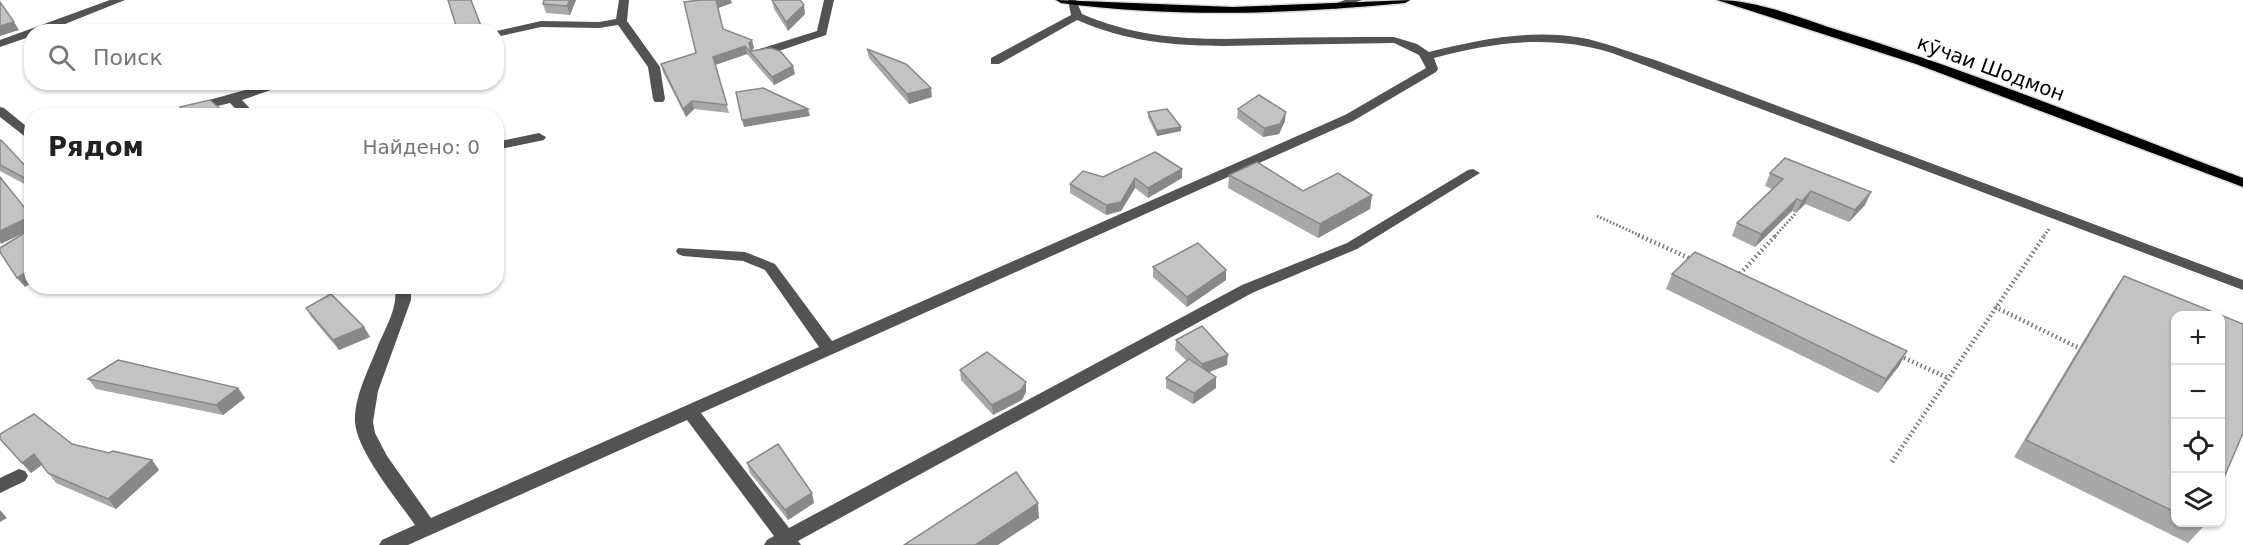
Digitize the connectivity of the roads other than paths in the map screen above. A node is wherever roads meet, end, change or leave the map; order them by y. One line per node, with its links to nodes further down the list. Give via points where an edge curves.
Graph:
1 (120, 0): 11 (street)
2 (624, 0): 10 (street)
3 (829, 0): 15 (street, via 822,33)
4 (1357, 0): 8 (street)
5 (1406, 0): 8 (main road)
6 (1722, 0): 28 (main road, кӯчаи Шодмон, via 1872,45)
7 (1066, 1): 8 (main road, via 1170,11); 9 (street)
8 (1335, 6)
9 (1077, 16): 16 (street, via 1118,32 1164,42 1394,40); 17 (street)
10 (621, 21): 12 (street, via 599,25 541,24); 20 (street, via 654,67)
11 (55, 24)
12 (504, 32)
13 (24, 35): 14 (street)
14 (0, 44)
15 (757, 54)
16 (1426, 56): 30 (street, via 1492,40 1580,41 1654,64); 32 (street, via 1432,67 1430,72 1349,118)
17 (995, 61)
18 (262, 90): 19 (street)
19 (233, 99): 21 (street); 22 (street)
20 (659, 99)
21 (193, 108)
22 (243, 108)
23 (0, 111): 24 (street)
24 (24, 131)
25 (539, 137): 26 (street)
26 (504, 144)
27 (1473, 174): 37 (street, via 1352,246 1246,289)
28 (2243, 183)
29 (683, 251): 32 (street, via 745,257 770,267)
30 (2243, 285)
31 (404, 294): 36 (street, via 364,422 380,459)
32 (830, 350): 33 (street)
33 (690, 412): 36 (street); 37 (street)
34 (19, 476): 35 (street)
35 (0, 486)
36 (428, 528): 38 (street)
37 (784, 543)
38 (389, 545)

